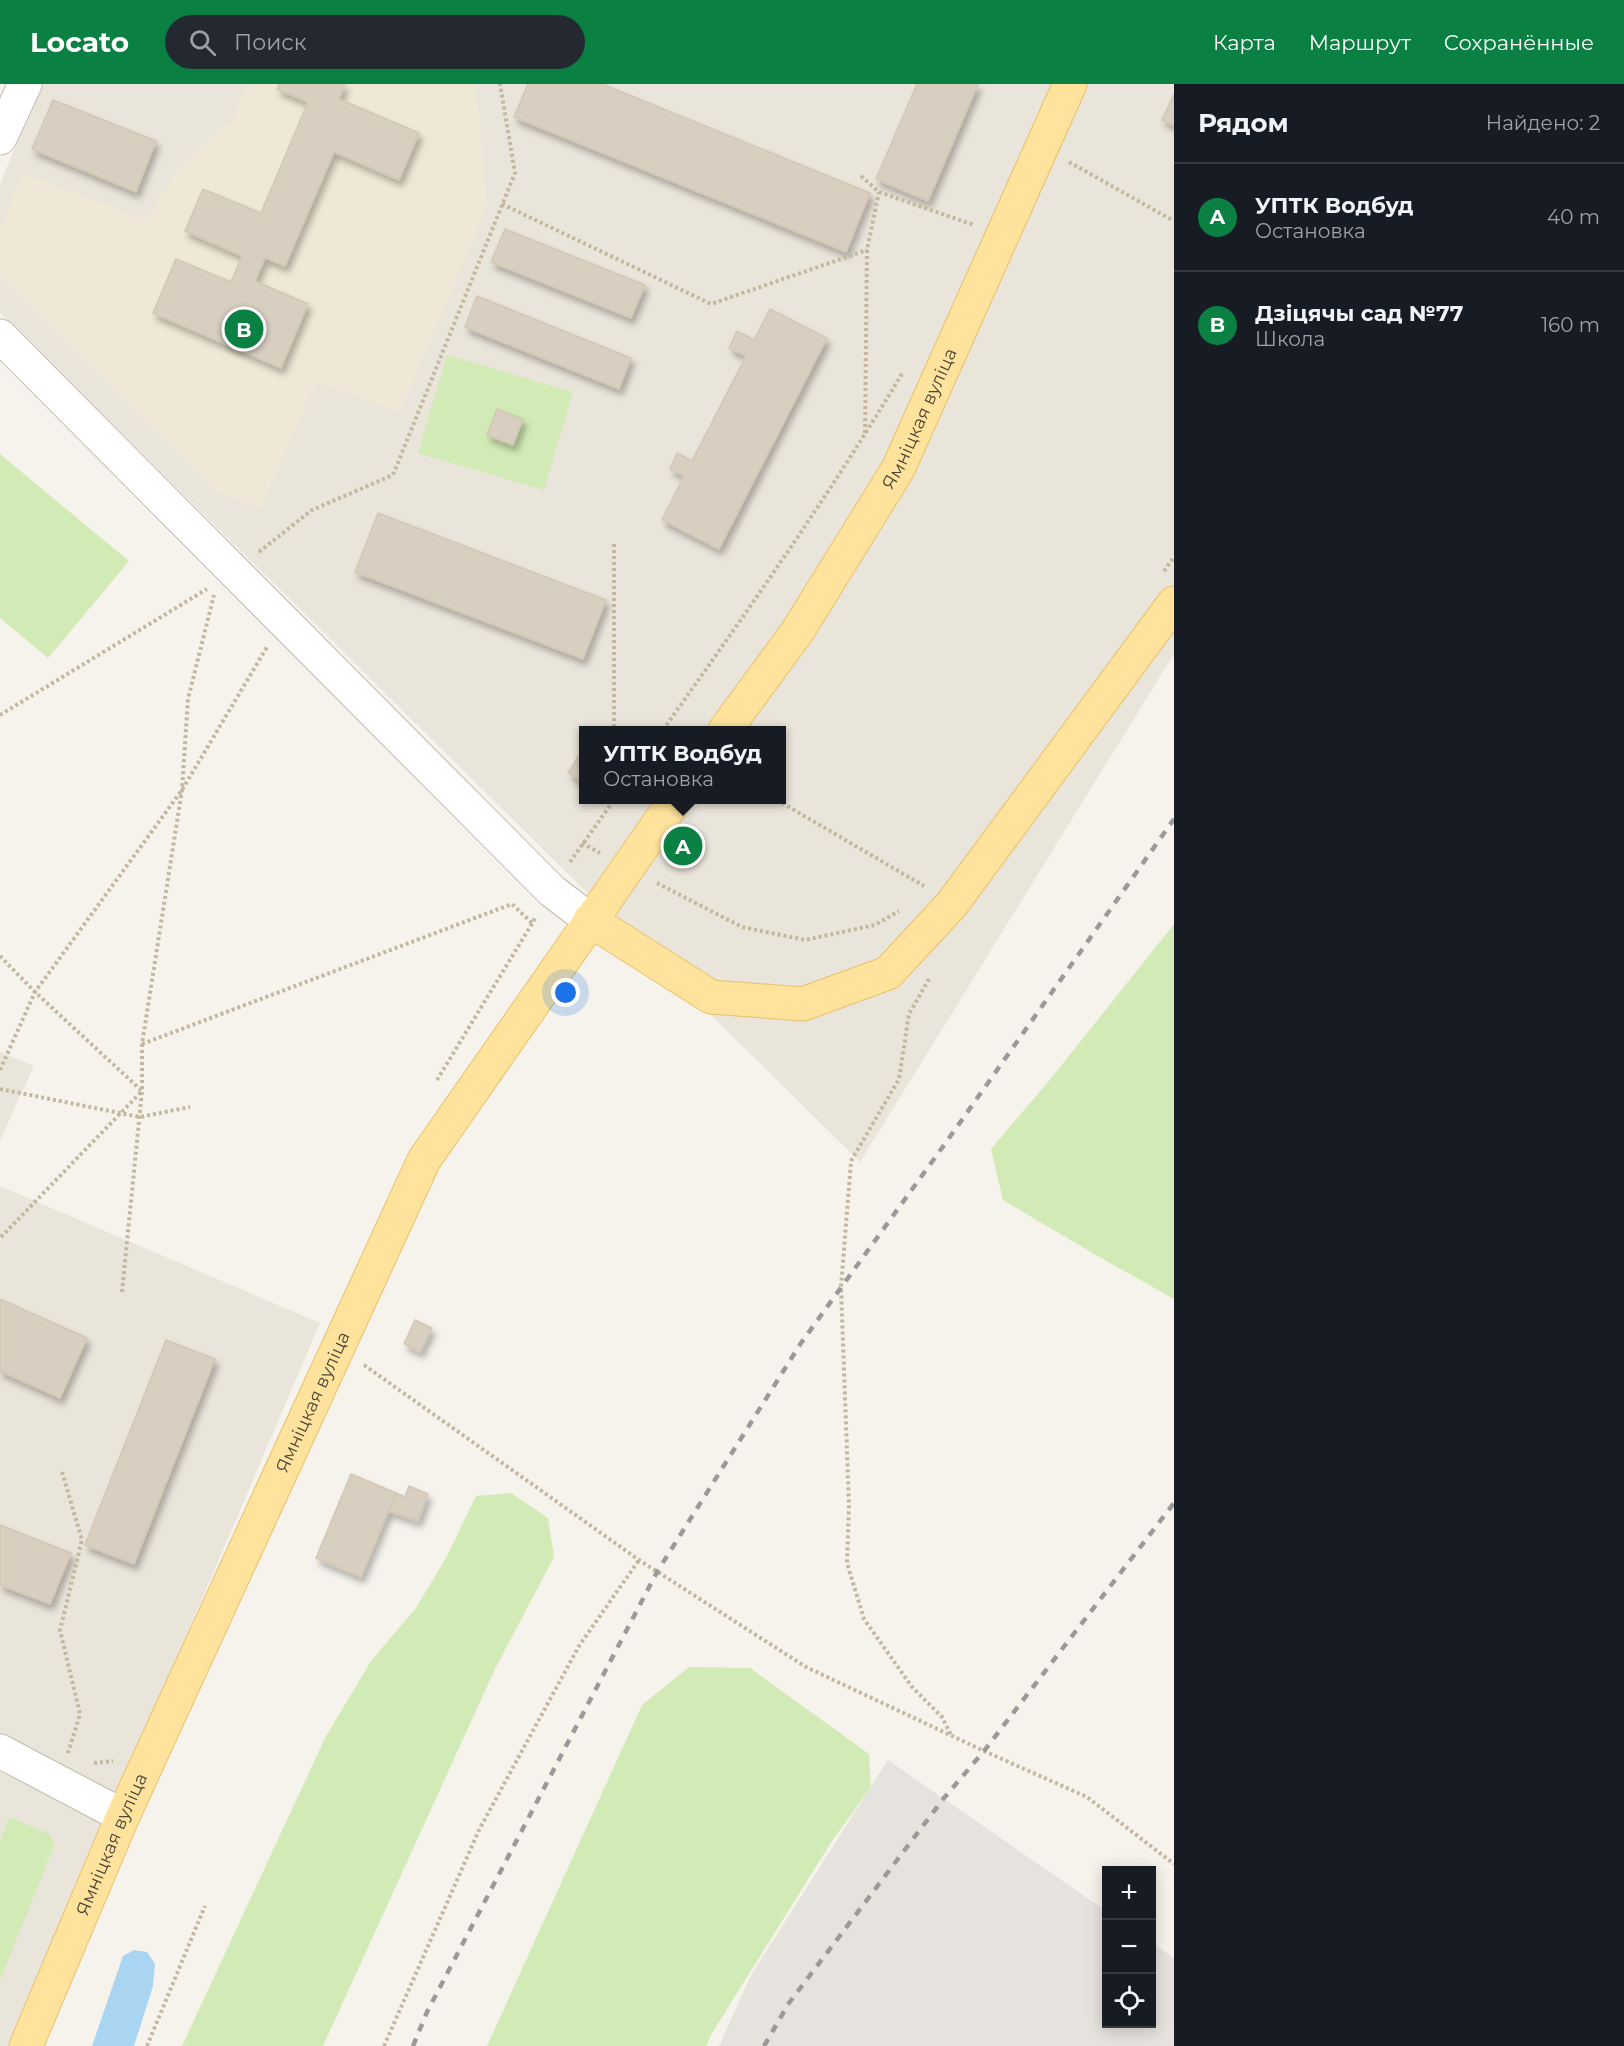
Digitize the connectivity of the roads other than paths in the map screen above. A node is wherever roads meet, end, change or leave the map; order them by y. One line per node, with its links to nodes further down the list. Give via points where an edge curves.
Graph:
1 (25, 84): 3 (street)
2 (1070, 84): 6 (main road, Ямніцкая вуліца, via 897,469 797,632)
3 (0, 138)
4 (0, 336): 8 (street, via 225,577 282,621 552,891)
5 (1168, 589): 8 (main road, via 952,904 888,973 803,1004 711,997)
6 (728, 726)
7 (672, 804): 8 (main road, Ямніцкая вуліца)
8 (590, 920): 10 (main road, Ямніцкая вуліца, via 424,1160)
9 (0, 1751): 10 (street)
10 (123, 1816): 11 (main road, Ямніцкая вуліца)
11 (26, 2046)

